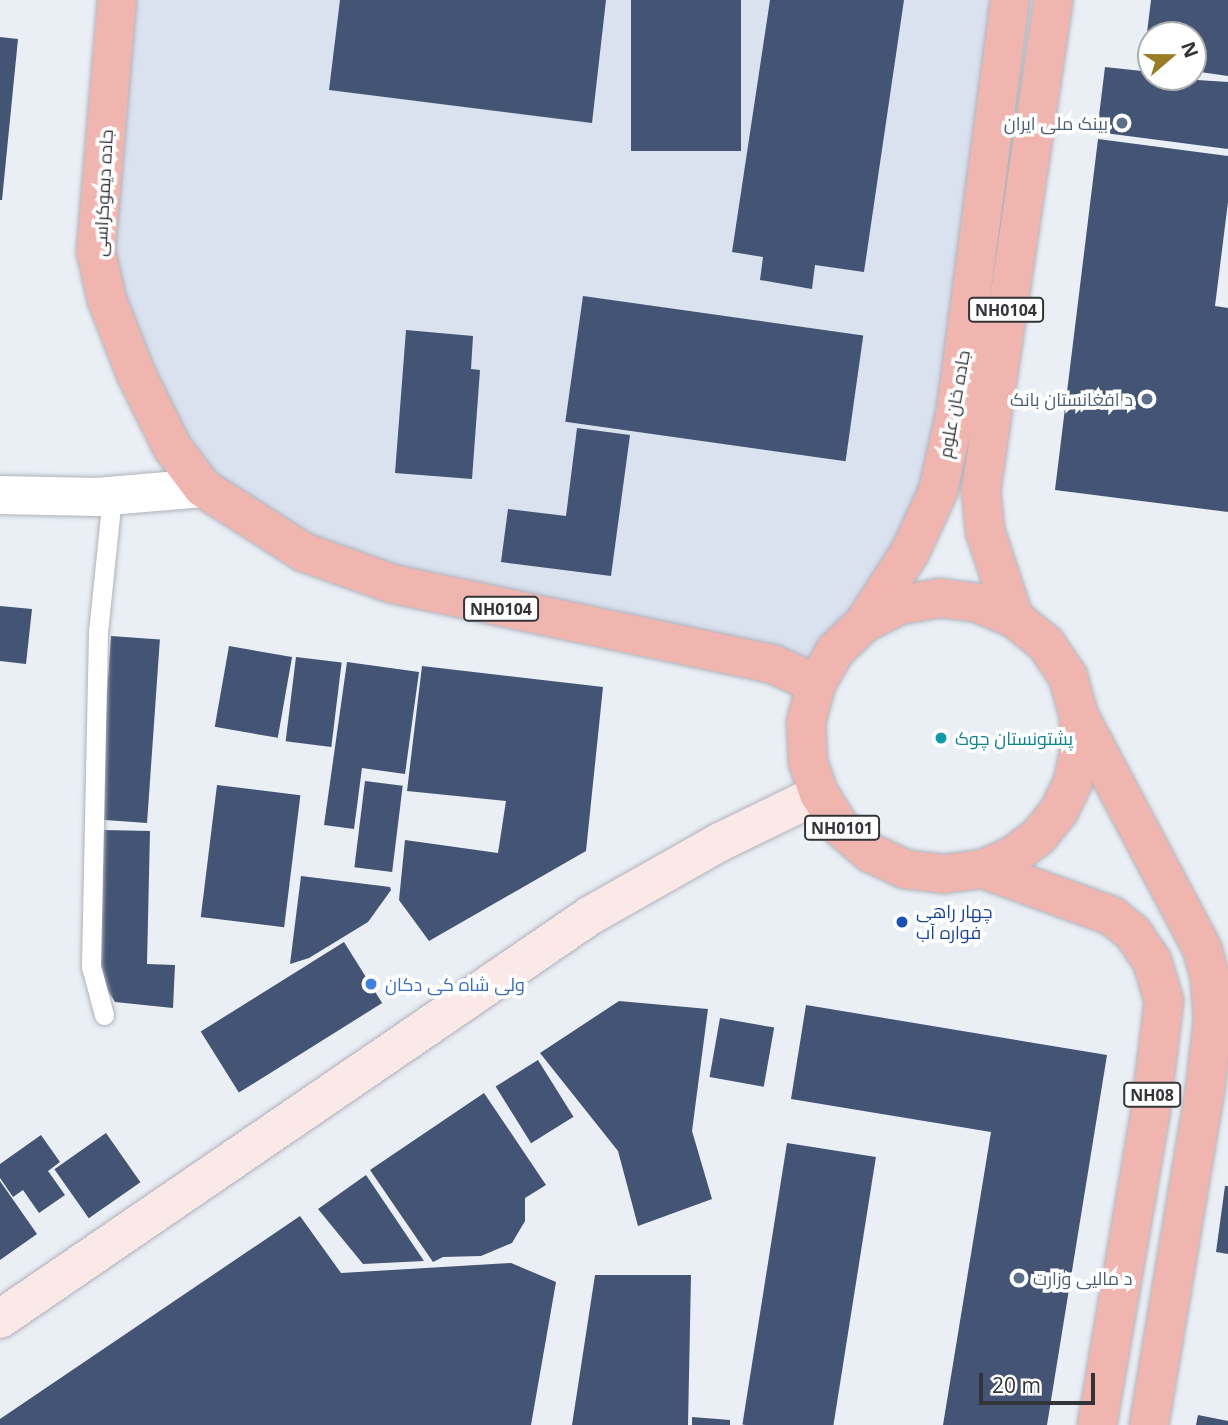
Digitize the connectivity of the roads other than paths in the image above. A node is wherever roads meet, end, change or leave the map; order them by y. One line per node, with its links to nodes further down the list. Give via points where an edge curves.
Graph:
1 (117, 0): 4 (highway, جاده دیموکراسی / NH0104, via 96,252 107,300 136,374 172,447)
2 (1010, 0): 8 (highway, جادہ خان علوم / NH0104, via 956,410 938,491 910,552)
3 (1053, 0): 7 (highway, جادہ خان علوم / NH0104, via 981,490 985,531)
4 (203, 488): 6 (street); 9 (highway, NH0104, via 303,552 394,584 773,664)
5 (0, 495): 6 (street)
6 (112, 496): 13 (lane, via 98,632 91,967)
7 (1014, 618): 8 (highway, NH0101, via 978,603 939,598 900,605); 10 (highway, NH0101, via 1045,644 1068,677)
8 (864, 622): 9 (highway, NH0101, via 836,650)
9 (816, 684): 11 (highway, NH0101, via 806,722 808,762)
10 (1079, 716): 12 (highway, NH0101, via 1080,749 1073,782 1059,811 1039,836 1013,856); 16 (highway, NH08, via 1196,936 1210,978 1213,1020 1205,1090)
11 (819, 794): 12 (highway, NH0101, via 840,827 870,853 944,874); 14 (street, via 720,842 591,915)
12 (983, 869): 15 (highway, NH08, via 1112,916 1133,933 1152,961 1164,1001 1150,1115)
13 (104, 1015)
14 (0, 1319)
15 (1097, 1425)
16 (1149, 1425)

